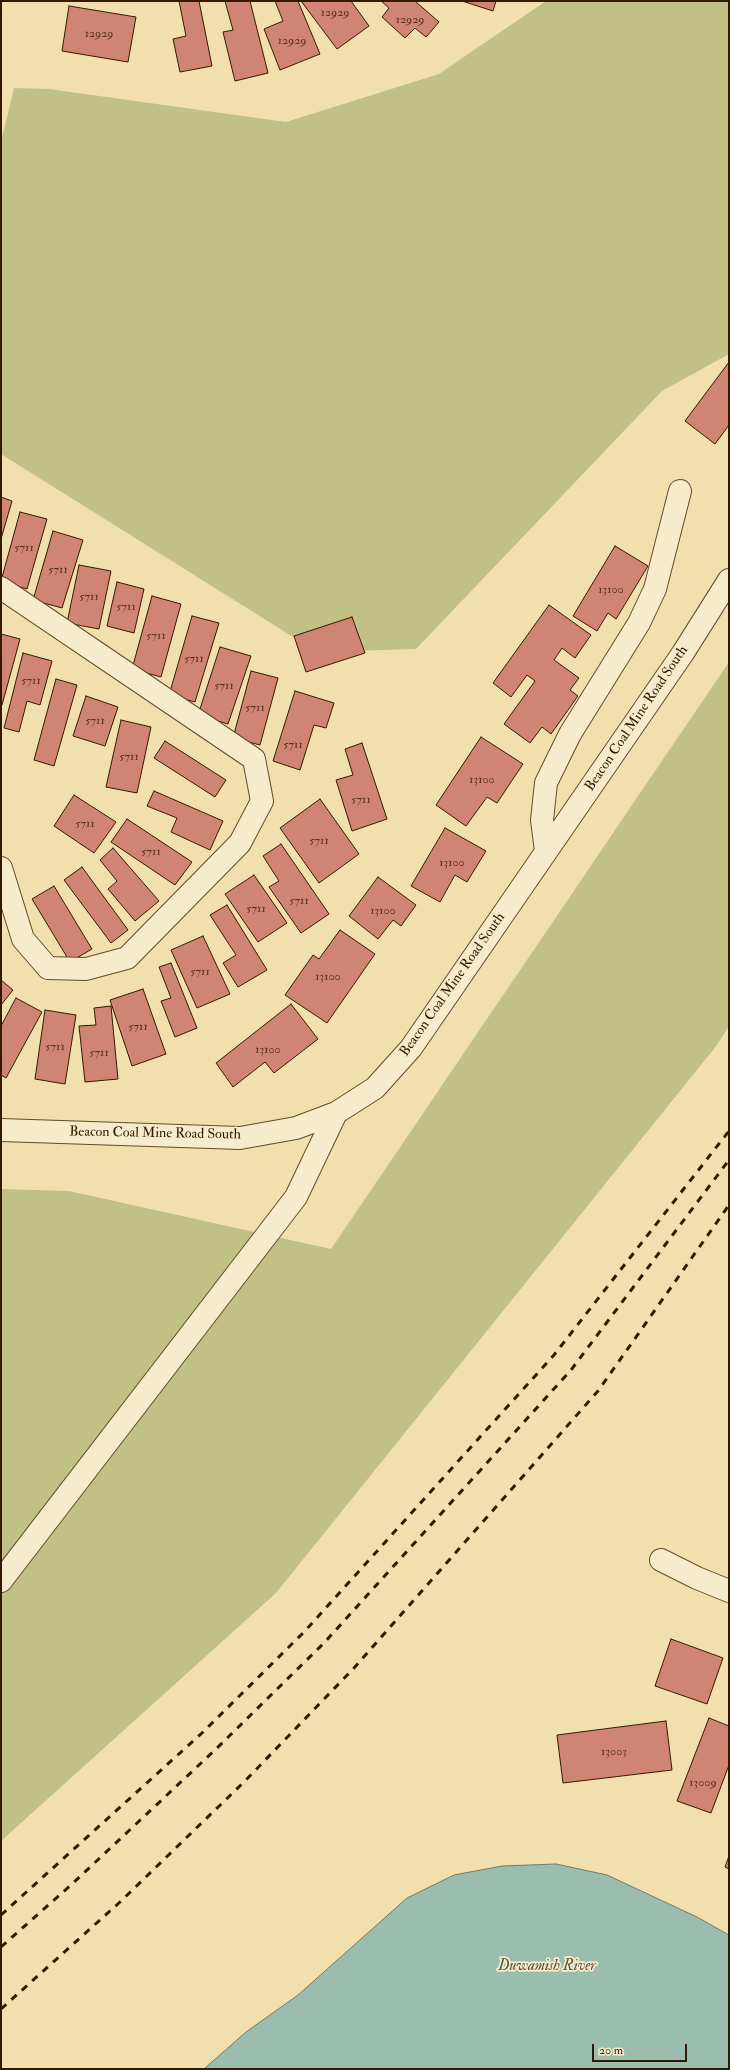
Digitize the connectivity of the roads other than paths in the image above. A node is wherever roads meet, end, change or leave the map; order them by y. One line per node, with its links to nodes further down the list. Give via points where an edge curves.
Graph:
1 (680, 491): 4 (street, via 656,590 570,734 546,783 542,820)
2 (729, 580): 4 (street, Beacon Coal Mine Road South)
3 (1, 588): 5 (street, via 254,759 262,801 240,843 127,958 86,970 48,968 23,939)
4 (546, 851): 6 (street, Beacon Coal Mine Road South, via 411,1048 374,1088)
5 (1, 868)
6 (336, 1113): 7 (street, Beacon Coal Mine Road South, via 296,1128 240,1138); 9 (street, via 296,1197)
7 (1, 1130)
8 (661, 1560): 10 (street)
9 (1, 1581)
10 (729, 1591)

